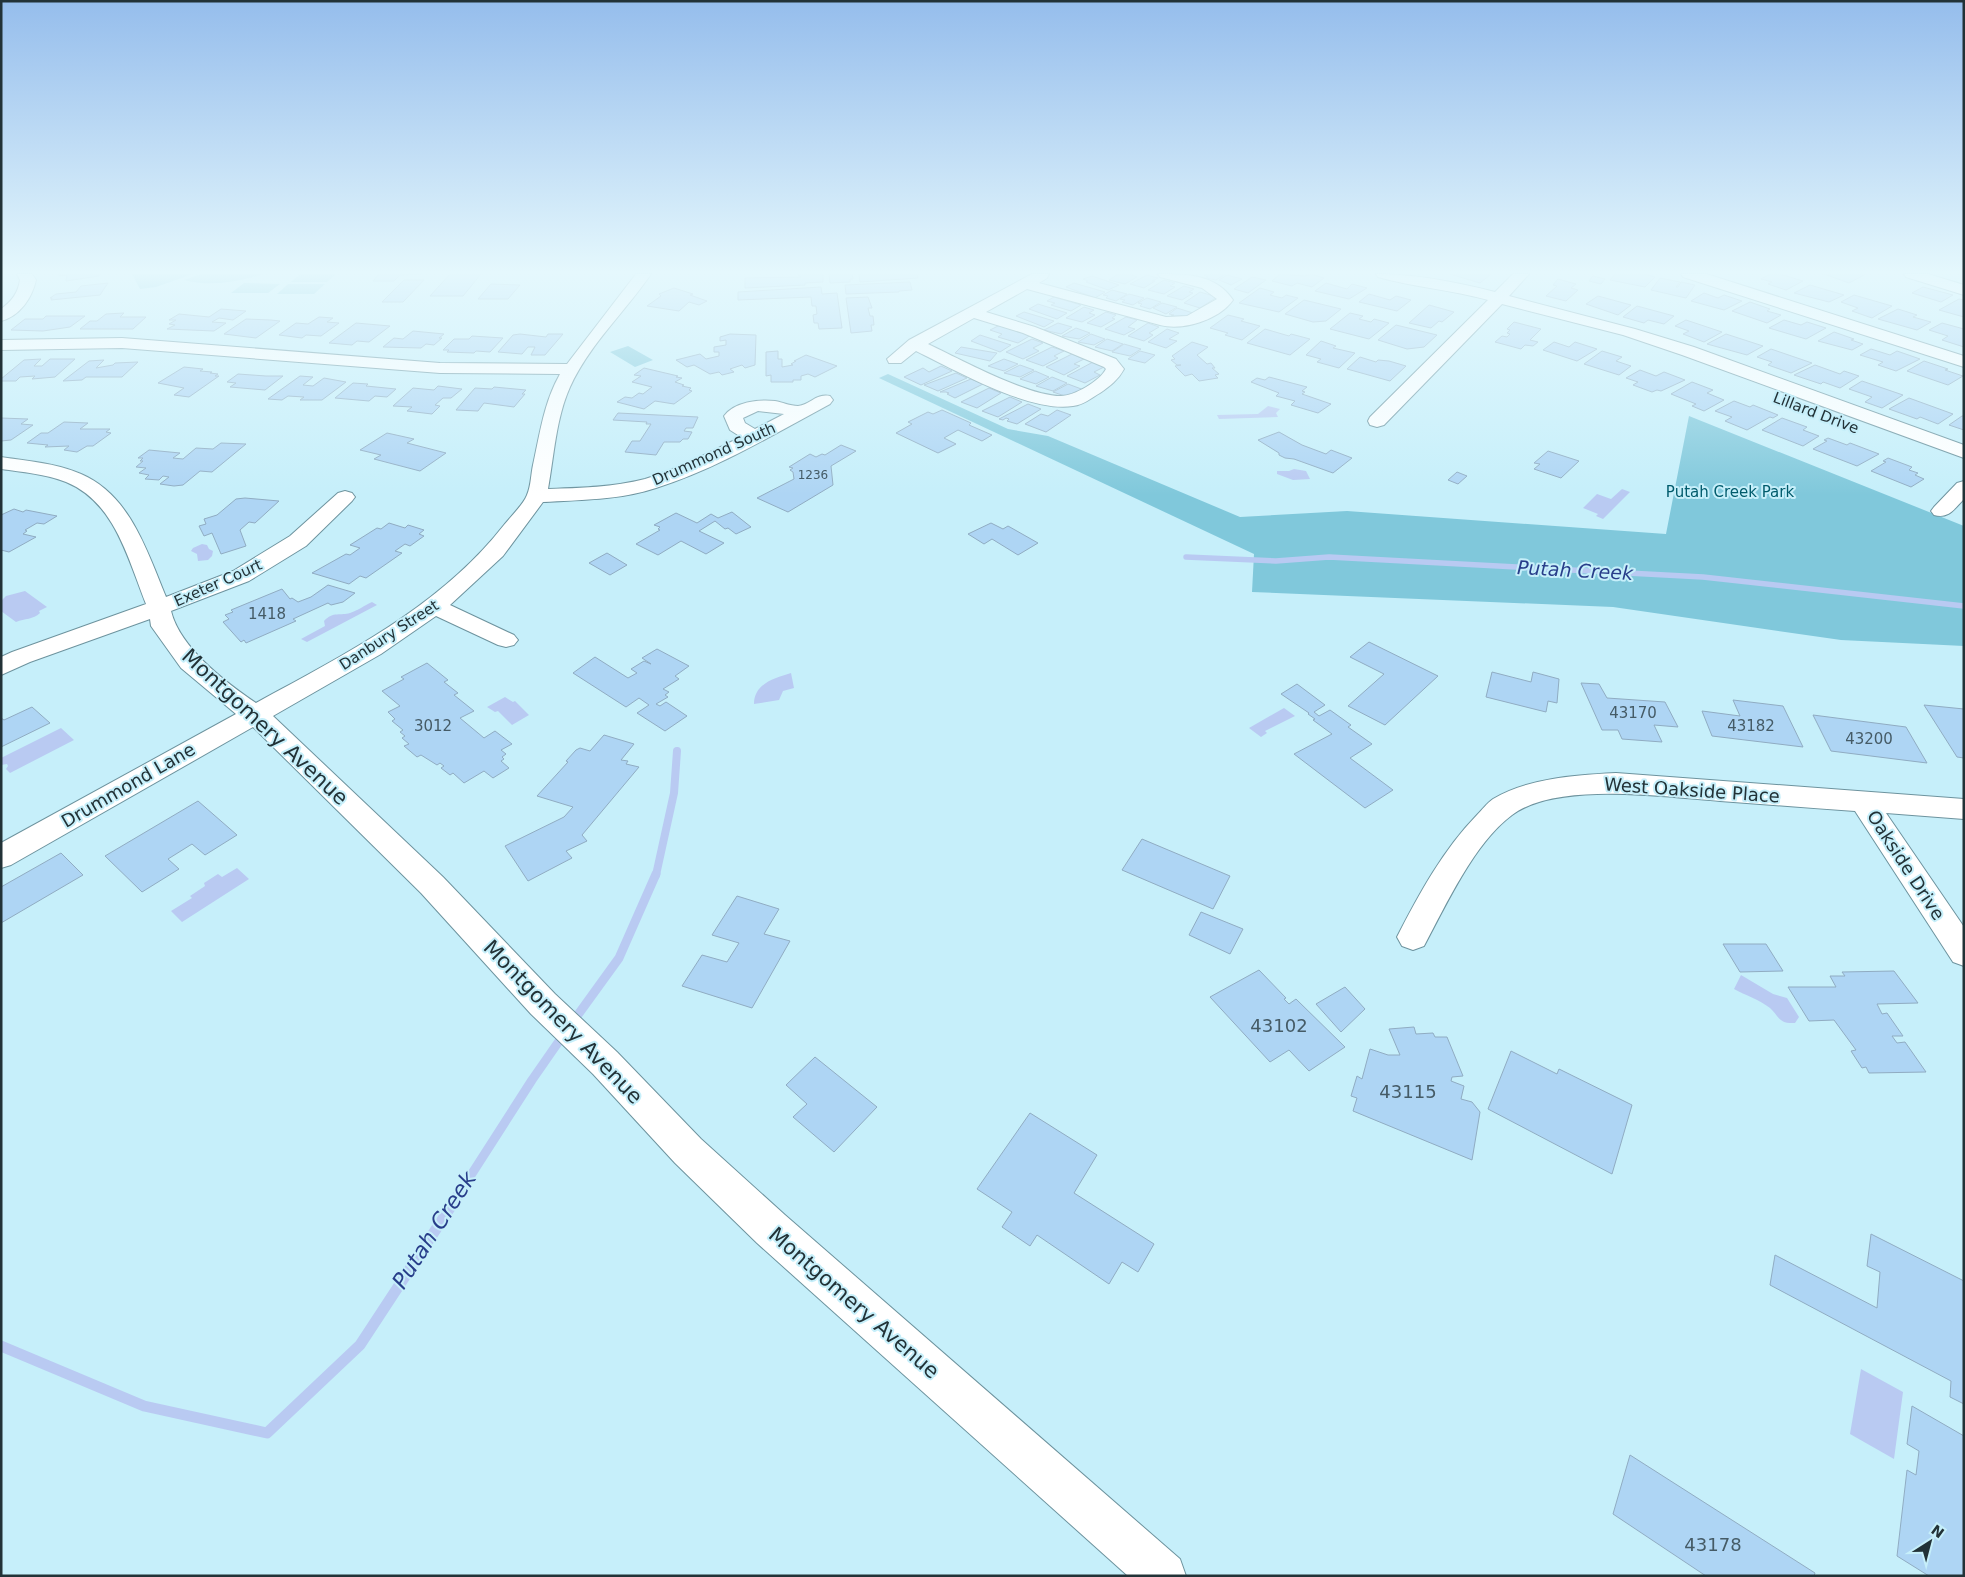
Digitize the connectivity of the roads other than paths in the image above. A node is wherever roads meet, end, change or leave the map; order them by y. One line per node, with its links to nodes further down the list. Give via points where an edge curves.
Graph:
1 (180, 348): 11 (street, via 440,368)
2 (588, 348): 11 (street, Danbury Street)
3 (910, 348): 9 (street)
4 (923, 348): 5 (street, via 1018,390 1051,400 1073,401 1103,383 1115,368)
5 (1072, 348)
6 (1449, 348): 15 (street)
7 (1643, 348): 12 (street, Lillard Drive)
8 (1920, 348): 10 (street)
9 (895, 359)
10 (1964, 362)
11 (572, 369): 22 (street, Danbury Street, via 561,388 553,413)
12 (1732, 374): 17 (street, Lillard Drive); 19 (street, Lillard Drive)
13 (824, 400): 14 (street, Drummond South)
14 (802, 412): 16 (street, Drummond South); 16 (street, via 762,405 746,408 733,416 737,426)
15 (1377, 421)
16 (755, 437): 22 (street, Drummond South, via 649,484 594,493)
17 (1964, 452)
18 (12, 465): 20 (street); 26 (street, Montgomery Avenue, via 74,478 98,493 115,511 130,536)
19 (1964, 468)
20 (1, 480)
21 (1964, 487): 24 (street)
22 (537, 496): 25 (street, Danbury Street, via 495,551)
23 (345, 497): 26 (street, Exeter Court, via 298,541 272,559 241,576)
24 (1941, 511)
25 (434, 607): 27 (street); 29 (street, Danbury Street, via 372,649)
26 (159, 608): 28 (street, Exeter Court); 29 (street, Montgomery Avenue, via 163,626 190,662)
27 (506, 640)
28 (1, 667)
29 (255, 714): 32 (street, Drummond Lane); 35 (street, Montgomery Avenue, via 432,885 684,1147 771,1229)
30 (1864, 802): 31 (street, West Oakside Place); 33 (street, West Oakside Place, via 1616,783 1570,786 1531,796 1503,807 1476,833 1455,862); 34 (street, Oakside Drive)
31 (1964, 809)
32 (1, 857)
33 (1413, 937)
34 (1964, 953)
35 (1162, 1576)

